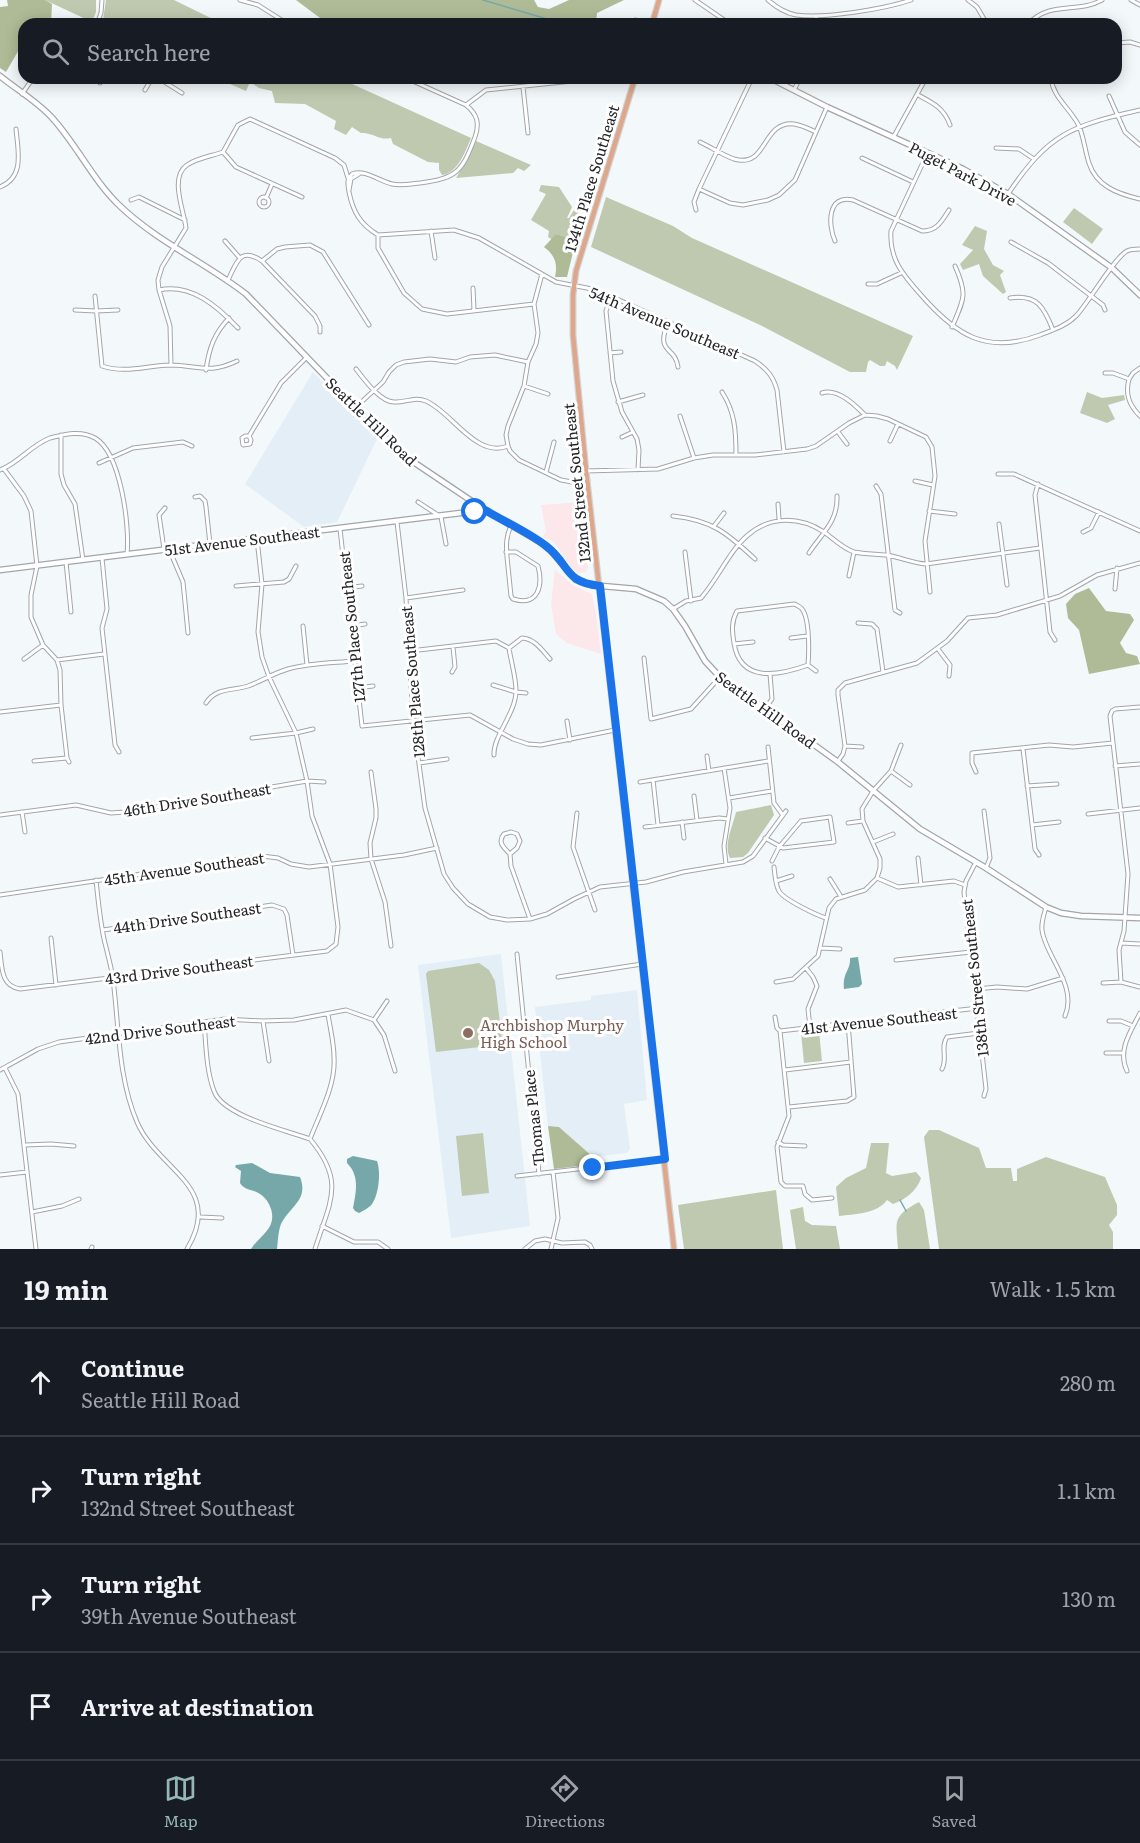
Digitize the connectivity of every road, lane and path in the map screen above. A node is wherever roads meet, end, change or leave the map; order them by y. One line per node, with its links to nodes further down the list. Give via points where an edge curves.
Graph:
1 (102, 0): 12 (street)
2 (240, 0): 13 (street, via 258,5)
3 (659, 0): 14 (main road)
4 (695, 0): 15 (street)
5 (768, 0): 11 (street, via 794,14)
6 (911, 0): 11 (street)
7 (968, 0): 16 (street)
8 (1102, 0): 17 (street, via 1041,12)
9 (1131, 0): 10 (street)
10 (1140, 5)
11 (816, 17)
12 (99, 18)
13 (279, 18)
14 (654, 18)
15 (721, 18)
16 (983, 18)
17 (1034, 18)
18 (1122, 43): 19 (street)
19 (1140, 45)
20 (0, 76): 36 (main road, Seattle Hill Road)
21 (29, 84): 36 (street)
22 (149, 84): 33 (street)
23 (168, 84): 35 (street)
24 (419, 84): 39 (street)
25 (548, 84): 32 (street)
26 (633, 84): 89 (main road, 134th Place Southeast)
27 (749, 84): 52 (street)
28 (782, 84): 34 (main road, Puget Park Drive)
29 (797, 84): 34 (street)
30 (923, 84): 37 (street)
31 (1053, 84): 44 (street)
32 (523, 87): 39 (street, via 486,90); 47 (street)
33 (145, 90)
34 (794, 90): 40 (main road, Puget Park Drive)
35 (182, 93)
36 (22, 94): 78 (main road, Seattle Hill Road, via 52,117 119,206)
37 (918, 95): 43 (street, via 946,114); 48 (street)
38 (1110, 96): 42 (street)
39 (466, 105): 57 (street, via 478,125 470,150 450,177 402,186)
40 (827, 107): 46 (street); 48 (main road, Puget Park Drive)
41 (1140, 110): 42 (street)
42 (1118, 115): 44 (street); 50 (street, via 1125,132)
43 (950, 124)
44 (1079, 126): 56 (street, via 1061,135); 67 (street, via 1096,178 1123,195)
45 (16, 129): 61 (street, via 16,175)
46 (816, 132): 52 (street, via 784,124 774,130 761,152 742,160); 62 (street, via 795,180 779,195 743,205)
47 (528, 133)
48 (894, 136): 54 (main road, Puget Park Drive)
49 (700, 142): 52 (street)
50 (1140, 145)
51 (996, 148): 56 (street, via 1019,148)
52 (717, 150): 62 (street)
53 (223, 152): 58 (street, via 238,125 250,119 340,161); 60 (street, via 236,167); 71 (street, via 182,170 178,185)
54 (927, 154): 59 (street); 64 (main road, Puget Park Drive)
55 (862, 158): 59 (street)
56 (1034, 159): 64 (street)
57 (361, 173): 58 (street); 63 (street, via 351,179)
58 (348, 179): 63 (street)
59 (913, 182): 72 (street)
60 (272, 184): 65 (street); 66 (street)
61 (0, 187)
62 (699, 189): 69 (street, via 694,202)
63 (349, 192): 74 (street, via 356,216)
64 (1008, 194): 84 (main road, Puget Park Drive)
65 (302, 197)
66 (266, 198)
67 (1140, 199)
68 (131, 200): 71 (street, via 139,197)
69 (696, 210)
70 (949, 210): 72 (street, via 938,226 927,231)
71 (185, 220): 78 (street, via 186,228)
72 (897, 220): 76 (street, via 853,200 842,200 835,205 829,222); 85 (street, via 890,243)
73 (431, 231): 74 (street, 54th Avenue Southeast); 81 (street); 86 (street, 54th Avenue Southeast, via 454,231 479,238)
74 (378, 236): 102 (street, via 378,248 404,293 422,309 447,314)
75 (225, 241): 80 (street)
76 (835, 241)
77 (1011, 242): 95 (street)
78 (175, 248): 87 (main road, Seattle Hill Road); 91 (street, via 162,267)
79 (1140, 249): 84 (street, via 1125,252)
80 (239, 257): 82 (street, via 253,255); 87 (street)
81 (435, 258)
82 (262, 261): 105 (street, via 285,247 310,245 323,252); 109 (street, via 315,316)
83 (955, 266): 106 (street, via 963,296)
84 (1112, 268): 92 (main road, Puget Park Drive); 95 (street)
85 (901, 273): 88 (street); 106 (street)
86 (542, 274): 89 (street, 54th Avenue Southeast); 97 (street)
87 (228, 280): 112 (main road, Seattle Hill Road)
88 (868, 284)
89 (573, 286): 94 (street, 54th Avenue Southeast); 151 (main road, 132nd Street Southeast, via 573,335)
90 (473, 288): 102 (street)
91 (159, 290): 103 (street, via 186,290); 115 (street, via 170,327)
92 (1140, 295)
93 (95, 296): 101 (street)
94 (610, 296): 104 (street, 54th Avenue Southeast); 111 (street, via 606,311)
95 (1092, 296): 98 (street); 108 (street, via 1067,324)
96 (1010, 298): 108 (street, via 1029,297 1038,303)
97 (534, 304): 102 (street); 114 (street, via 538,333)
98 (1105, 309)
99 (75, 310): 101 (street)
100 (118, 310): 101 (street)
101 (96, 311): 115 (street, via 102,366 138,370)
102 (474, 311)
103 (229, 318): 107 (street); 119 (street, via 217,332)
104 (668, 322): 116 (street, via 663,342); 144 (street, 54th Avenue Southeast, via 766,368 777,390)
105 (369, 325)
106 (952, 327): 108 (street, via 989,343 1002,344)
107 (238, 328)
108 (1053, 330)
109 (320, 332)
110 (621, 352): 111 (street)
111 (610, 354): 128 (street)
112 (307, 357): 129 (main road, Seattle Hill Road); 137 (street, via 281,383)
113 (237, 361): 119 (street)
114 (528, 362): 122 (street); 123 (street, via 495,356 456,362 412,360 396,365)
115 (171, 365): 119 (street)
116 (678, 367)
117 (1140, 368): 121 (street)
118 (356, 369): 123 (street)
119 (206, 370)
120 (1105, 373): 121 (street)
121 (1129, 379): 132 (street, via 1130,406)
122 (524, 386): 126 (street); 143 (street, via 508,426)
123 (374, 391): 129 (street); 143 (street, via 393,403 427,401 493,450)
124 (722, 392): 145 (street, via 734,416)
125 (822, 393): 130 (street, via 840,396)
126 (548, 394)
127 (643, 394): 128 (street)
128 (618, 402): 134 (street)
129 (356, 407): 164 (main road, Seattle Hill Road, via 409,459)
130 (865, 415): 133 (street); 135 (street)
131 (680, 416): 147 (street)
132 (1140, 416)
133 (898, 424): 139 (street); 156 (street, via 929,441 935,470)
134 (633, 432): 138 (street); 150 (street, via 639,450)
135 (838, 432): 141 (street); 144 (street, via 816,446)
136 (61, 435): 146 (street, via 76,432 96,438); 149 (street, via 37,445); 195 (street, via 61,474 75,504)
137 (249, 436)
138 (622, 437)
139 (890, 441)
140 (554, 442): 152 (street)
141 (847, 444)
142 (192, 446): 146 (street, via 183,442 134,448)
143 (508, 446): 152 (street, via 519,460)
144 (784, 452): 145 (street)
145 (736, 455): 147 (street)
146 (111, 458): 148 (street); 190 (street, via 122,491)
147 (694, 458): 150 (street, via 658,469)
148 (99, 463)
149 (2, 470): 199 (street, via 31,511)
150 (638, 470): 151 (street)
151 (586, 471): 154 (main road, 132nd Street Southeast)
152 (546, 472): 154 (street, via 561,480)
153 (998, 474): 157 (street, via 1014,474)
154 (588, 480): 208 (main road, 132nd Street Southeast)
155 (915, 481): 156 (street)
156 (933, 484): 165 (street)
157 (1038, 484): 166 (street); 184 (street, via 1035,495)
158 (876, 486): 192 (street, via 881,494)
159 (837, 496): 178 (street, via 837,509)
160 (195, 497): 181 (street, via 205,501)
161 (418, 502): 170 (street)
162 (778, 504): 171 (street)
163 (165, 508): 185 (street, via 159,515)
164 (485, 510): 170 (main road, 51st Avenue Southeast); 174 (main road, Seattle Hill Road)
165 (928, 511): 168 (street); 198 (street)
166 (1099, 512): 177 (street); 179 (street, via 1092,528)
167 (724, 513): 175 (street)
168 (955, 514)
169 (673, 516): 175 (street)
170 (441, 517): 172 (main road, 51st Avenue Southeast); 182 (street)
171 (779, 519): 178 (street, via 797,520); 183 (street, via 756,528)
172 (397, 522): 176 (main road, 51st Avenue Southeast); 213 (street, 128th Place Southeast)
173 (999, 524): 191 (street)
174 (511, 525): 186 (street); 208 (main road, Seattle Hill Road, via 547,546 576,580)
175 (714, 526): 183 (street)
176 (340, 529): 180 (main road, 51st Avenue Southeast); 209 (street, 127th Place Southeast)
177 (1140, 531)
178 (825, 532): 188 (street); 189 (street)
179 (1083, 532)
180 (257, 539): 181 (main road, 51st Avenue Southeast); 204 (street)
181 (210, 544): 185 (main road, 51st Avenue Southeast)
182 (446, 544)
183 (739, 545): 194 (street); 214 (street, via 708,590 701,598)
184 (1040, 548): 191 (street); 215 (street)
185 (166, 549): 190 (main road, 51st Avenue Southeast); 223 (street, via 183,582)
186 (506, 552): 186 (street, via 516,552 536,563 538,595 513,600)
187 (685, 552): 214 (street)
188 (854, 552): 192 (street); 203 (street)
189 (809, 553)
190 (127, 554): 193 (main road, 51st Avenue Southeast)
191 (1003, 554): 198 (street); 205 (street)
192 (889, 555): 198 (street); 218 (street, via 895,610)
193 (102, 558): 195 (main road, 51st Avenue Southeast); 234 (street, via 107,609 102,628)
194 (755, 559)
195 (83, 560): 196 (main road, 51st Avenue Southeast)
196 (66, 562): 199 (main road, 51st Avenue Southeast); 217 (street)
197 (1140, 563): 201 (street)
198 (926, 564): 212 (street)
199 (37, 566): 202 (main road, 51st Avenue Southeast); 229 (street, via 30,605)
200 (296, 566): 204 (street, via 284,582)
201 (1117, 568): 210 (street); 215 (street)
202 (0, 570)
203 (849, 576)
204 (262, 584): 206 (street); 247 (street, via 258,632)
205 (1007, 585)
206 (236, 586)
207 (362, 586): 209 (street)
208 (600, 586): 216 (main road, Seattle Hill Road, via 644,591); 262 (main road, 132nd Street Southeast)
209 (346, 588): 222 (street, 127th Place Southeast)
210 (1115, 589)
211 (463, 590): 213 (street)
212 (930, 592)
213 (406, 598): 233 (street, 128th Place Southeast)
214 (691, 600): 216 (street)
215 (1046, 600): 226 (street, via 1050,632); 232 (street, via 997,615 968,618)
216 (673, 609): 248 (main road, Seattle Hill Road, via 705,661)
217 (71, 612)
218 (900, 613)
219 (858, 623): 244 (street, via 872,624 877,629)
220 (365, 624): 222 (street)
221 (303, 626): 240 (street)
222 (351, 626): 239 (street, 127th Place Southeast)
223 (188, 633)
224 (807, 636): 225 (street); 228 (street, via 802,609 794,604 737,611 732,619); 241 (street)
225 (791, 638)
226 (1055, 640)
227 (753, 642): 228 (street)
228 (734, 644): 245 (street, via 736,655 748,669)
229 (43, 645): 236 (street); 238 (street)
230 (453, 647): 231 (street, via 496,641); 233 (street); 243 (street)
231 (509, 648): 237 (street, via 526,638); 252 (street)
232 (938, 649): 244 (street, via 917,663); 246 (street, via 950,665)
233 (410, 651): 259 (street, 128th Place Southeast)
234 (104, 654): 238 (street); 273 (street)
235 (644, 658): 248 (street, via 651,719 691,709)
236 (24, 659)
237 (550, 659)
238 (57, 660): 255 (street)
239 (354, 661): 240 (street); 251 (street, 127th Place Southeast)
240 (307, 665): 247 (street)
241 (808, 665): 242 (street); 245 (street)
242 (816, 671)
243 (452, 672)
244 (883, 672): 269 (street, via 845,683 838,690)
245 (770, 674): 257 (street, via 772,699)
246 (950, 676)
247 (269, 677): 254 (street, via 247,687 223,690); 264 (street)
248 (720, 677): 257 (main road, Seattle Hill Road)
249 (493, 685): 252 (street)
250 (373, 686): 251 (street)
251 (357, 688): 259 (street, 127th Place Southeast, via 362,726)
252 (516, 692): 253 (street); 263 (street)
253 (526, 693)
254 (206, 703)
255 (61, 705): 258 (street); 277 (street, via 68,760)
256 (1140, 707): 267 (street, via 1110,713)
257 (765, 709): 279 (main road, Seattle Hill Road)
258 (0, 712)
259 (413, 720): 263 (street, via 470,715); 280 (street, 128th Place Southeast)
260 (567, 721): 266 (street)
261 (313, 729): 264 (street)
262 (615, 730): 266 (street); 339 (main road, 132nd Street Southeast)
263 (502, 732): 266 (street, via 528,744); 274 (street)
264 (296, 734): 265 (street); 289 (street)
265 (252, 738)
266 (570, 740)
267 (1113, 743): 272 (street); 282 (street)
268 (901, 745): 285 (street)
269 (844, 746): 271 (street); 279 (street)
270 (768, 747): 278 (street)
271 (862, 747)
272 (1023, 749): 287 (street, via 972,753); 294 (street)
273 (119, 752)
274 (494, 755)
275 (707, 756): 284 (street)
276 (447, 759): 280 (street)
277 (34, 761)
278 (768, 761): 283 (street); 295 (street)
279 (837, 762): 296 (main road, Seattle Hill Road)
280 (419, 763): 323 (street, 128th Place Southeast, via 425,808)
281 (1140, 764): 282 (street)
282 (1115, 766): 300 (street)
283 (724, 768): 284 (street); 298 (street)
284 (709, 771): 288 (street)
285 (891, 771): 292 (street); 296 (street)
286 (371, 772): 327 (street, via 376,818)
287 (976, 772)
288 (653, 780): 291 (street); 314 (street)
289 (307, 781): 290 (street, 46th Drive Southeast); 303 (street, 46th Drive Southeast, via 124,812 76,805); 330 (street, via 312,818)
290 (324, 782)
291 (640, 782)
292 (910, 784)
293 (1057, 784): 294 (street)
294 (1027, 786): 315 (street)
295 (772, 790): 298 (street); 305 (street, via 774,803)
296 (873, 791): 310 (street, via 863,806); 329 (main road, Seattle Hill Road, via 920,829)
297 (694, 796): 309 (street)
298 (729, 798): 308 (street)
299 (1140, 808): 300 (street)
300 (1120, 810): 306 (street); 348 (street, via 1128,874)
301 (786, 811): 305 (street)
302 (984, 811): 333 (street, via 990,858)
303 (22, 812): 307 (street, 46th Drive Southeast); 317 (street)
304 (577, 813): 342 (street, via 573,847)
305 (783, 814): 320 (street)
306 (1088, 814)
307 (0, 815)
308 (728, 819): 309 (street); 331 (street)
309 (697, 820): 311 (street)
310 (863, 821): 313 (street); 321 (street)
311 (682, 822): 314 (street); 319 (street)
312 (1059, 822): 315 (street)
313 (848, 823)
314 (658, 825): 316 (street)
315 (1032, 825): 325 (street)
316 (645, 826)
317 (25, 832)
318 (893, 834): 321 (street)
319 (684, 838)
320 (765, 838): 322 (street); 331 (street, via 748,860)
321 (873, 842): 335 (street, via 881,864)
322 (779, 847): 322 (street, via 801,821 830,817 834,842); 328 (street)
323 (437, 848): 327 (street, 45th Avenue Southeast); 350 (street, 128th Place Southeast, via 444,874 460,896 478,911 507,920)
324 (510, 854): 324 (street, via 520,841 511,832 501,839 501,845); 350 (street)
325 (1038, 855)
326 (918, 858): 340 (street)
327 (371, 859): 330 (street, 45th Avenue Southeast); 355 (street, via 385,902)
328 (772, 861)
329 (976, 862): 333 (main road, Seattle Hill Road); 341 (street, 138th Street Southeast)
330 (330, 864): 337 (street, 45th Avenue Southeast, via 299,866 262,856); 361 (street, 43rd Drive Southeast, via 336,944 327,951)
331 (726, 865): 339 (street)
332 (774, 867): 338 (street)
333 (986, 868): 345 (main road, Seattle Hill Road)
334 (792, 876): 338 (street)
335 (877, 878): 340 (street, via 898,886); 344 (street, via 865,890)
336 (830, 879): 344 (street)
337 (96, 880): 343 (street, 45th Avenue Southeast); 351 (street)
338 (776, 881): 347 (street, via 781,895)
339 (634, 883): 342 (street); 363 (main road, 132nd Street Southeast)
340 (921, 885): 341 (street, via 954,881)
341 (965, 885): 359 (street, 138th Street Southeast)
342 (588, 892): 346 (street); 350 (street)
343 (0, 895)
344 (841, 896): 347 (street, via 832,903)
345 (1046, 907): 348 (main road, Seattle Hill Road, via 1081,916); 367 (street, via 1042,922 1044,939)
346 (595, 910)
347 (826, 918): 356 (street)
348 (1125, 918): 349 (main road, Seattle Hill Road); 353 (street)
349 (1140, 918)
350 (530, 919)
351 (103, 930): 361 (street, 44th Drive Southeast, via 272,905 284,909 287,915); 366 (street)
352 (51, 938): 371 (street)
353 (1121, 944): 354 (street); 369 (street)
354 (1140, 944)
355 (391, 946)
356 (821, 948): 357 (street); 364 (street)
357 (840, 949)
358 (0, 952): 371 (street, 43rd Drive Southeast, via 6,984 20,989)
359 (971, 952): 362 (street); 373 (street, 138th Street Southeast)
360 (517, 954): 410 (street, Thomas Place)
361 (293, 955): 366 (street, 43rd Drive Southeast)
362 (896, 960)
363 (642, 964): 365 (street); 407 (main road, 132nd Street Southeast)
364 (806, 968): 368 (street, via 794,979); 386 (street, via 817,986 808,1010)
365 (558, 977)
366 (113, 978): 371 (street, 43rd Drive Southeast); 388 (street)
367 (1063, 978): 373 (street, via 1027,988); 378 (street, via 1068,1008)
368 (776, 981)
369 (1121, 982): 370 (street); 372 (street)
370 (1103, 983)
371 (56, 985)
372 (1140, 987)
373 (976, 989): 375 (street, 138th Street Southeast)
374 (387, 1001): 380 (street)
375 (978, 1008): 384 (street, 41st Avenue Southeast); 389 (street, 138th Street Southeast)
376 (1140, 1013): 385 (street)
377 (328, 1014): 380 (street, 42nd Drive Southeast, via 346,1010); 381 (street, 42nd Drive Southeast); 402 (street, via 334,1070)
378 (1065, 1016)
379 (775, 1017): 387 (street)
380 (374, 1020): 398 (street, via 384,1035)
381 (264, 1021): 383 (street, 42nd Drive Southeast); 392 (street)
382 (1109, 1021): 385 (street)
383 (204, 1022): 388 (street, 42nd Drive Southeast); 402 (street, via 210,1079 222,1103 239,1114)
384 (848, 1023): 386 (street, 41st Avenue Southeast); 393 (street)
385 (1133, 1026): 391 (street)
386 (810, 1027): 387 (street, 41st Avenue Southeast)
387 (780, 1031): 397 (street)
388 (119, 1032): 394 (street, 42nd Drive Southeast, via 59,1042); 416 (street, via 126,1091 138,1125 184,1179)
389 (979, 1033): 395 (street, via 947,1037); 400 (street, 138th Street Southeast)
390 (1106, 1053): 391 (street)
391 (1124, 1053): 399 (street)
392 (269, 1061)
393 (851, 1062): 397 (street); 401 (street, via 854,1096 847,1101)
394 (5, 1068): 396 (street, 42nd Drive Southeast); 404 (street, via 18,1094)
395 (942, 1069)
396 (0, 1070)
397 (785, 1070): 401 (street)
398 (395, 1071)
399 (1127, 1071)
400 (984, 1096)
401 (789, 1107): 403 (street, via 787,1125)
402 (310, 1139): 418 (street, via 325,1158 333,1181)
403 (778, 1142): 406 (street); 413 (street, via 781,1182 785,1186 803,1186 812,1200)
404 (25, 1145): 405 (street); 408 (street)
405 (74, 1146)
406 (805, 1146)
407 (665, 1159): 409 (street); 427 (main road, 132nd Street Southeast)
408 (27, 1172): 411 (street); 415 (street)
409 (553, 1172): 410 (street); 419 (street, via 558,1218)
410 (539, 1174): 412 (street)
411 (0, 1175)
412 (517, 1176)
413 (832, 1198)
414 (79, 1199): 415 (street)
415 (32, 1212): 420 (street)
416 (200, 1217): 417 (street); 421 (street)
417 (222, 1218)
418 (322, 1226): 422 (street); 423 (street, via 354,1242 382,1244)
419 (554, 1241): 424 (street, via 540,1239); 425 (street); 426 (street, via 588,1244)
420 (36, 1249)
421 (187, 1249)
422 (315, 1249)
423 (388, 1249)
424 (525, 1249)
425 (551, 1249)
426 (592, 1249)
427 (674, 1249)

